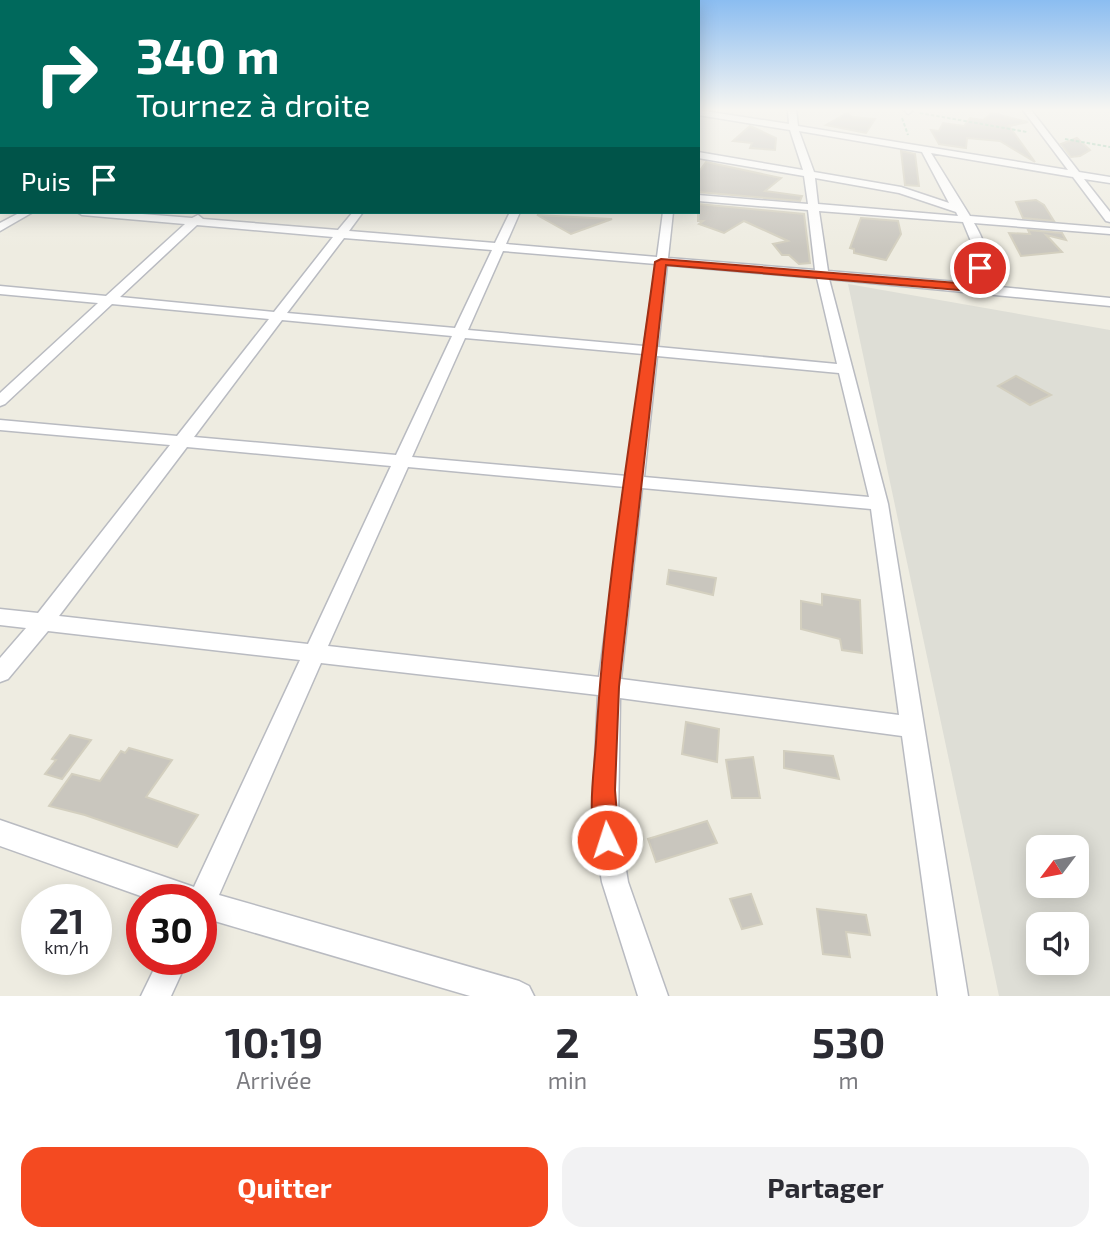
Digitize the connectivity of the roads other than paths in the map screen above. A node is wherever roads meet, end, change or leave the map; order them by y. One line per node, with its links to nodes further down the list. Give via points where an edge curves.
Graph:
1 (707, 156): 6 (street)
2 (804, 156): 6 (street)
3 (928, 156): 10 (street)
4 (954, 156): 7 (street)
5 (1062, 156): 7 (street)
6 (809, 173): 9 (street); 12 (street)
7 (1077, 176): 8 (street); 20 (street)
8 (1110, 180)
9 (901, 190): 10 (street); 13 (street)
10 (947, 190): 13 (street)
11 (700, 198): 12 (street)
12 (814, 207): 21 (street); 27 (street)
13 (961, 210): 21 (street)
14 (24, 214): 22 (street)
15 (129, 214): 19 (street)
16 (357, 214): 24 (street)
17 (514, 214): 25 (street)
18 (667, 214): 26 (street)
19 (199, 217): 24 (street); 30 (street)
20 (1110, 219)
21 (969, 220): 23 (street); 28 (street, via 981,249 980,268)
22 (0, 228)
23 (1110, 232)
24 (341, 235): 25 (street); 32 (street)
25 (497, 248): 26 (street); 33 (street)
26 (661, 262): 27 (street); 34 (street)
27 (822, 275): 28 (street); 35 (street)
28 (959, 286): 31 (street)
29 (0, 290): 30 (street)
30 (108, 301): 32 (street); 36 (street)
31 (1110, 302)
32 (277, 317): 33 (street); 38 (street)
33 (459, 334): 34 (street); 39 (street)
34 (652, 351): 35 (street); 40 (street)
35 (845, 369): 41 (street)
36 (0, 401)
37 (0, 425): 38 (street)
38 (181, 442): 39 (street); 43 (street)
39 (401, 462): 40 (street); 44 (street)
40 (636, 483): 41 (street); 46 (street)
41 (879, 504): 47 (street)
42 (0, 617): 43 (street)
43 (43, 622): 44 (street); 45 (street)
44 (313, 654): 46 (street); 50 (street)
45 (0, 673)
46 (609, 687): 47 (street); 55 (street, via 606,834 615,882)
47 (913, 727): 56 (street)
48 (0, 833): 49 (street)
49 (146, 884)
50 (210, 884)
51 (217, 908): 54 (street)
52 (166, 975): 53 (street)
53 (156, 996)
54 (519, 996)
55 (653, 996)
56 (953, 996)

